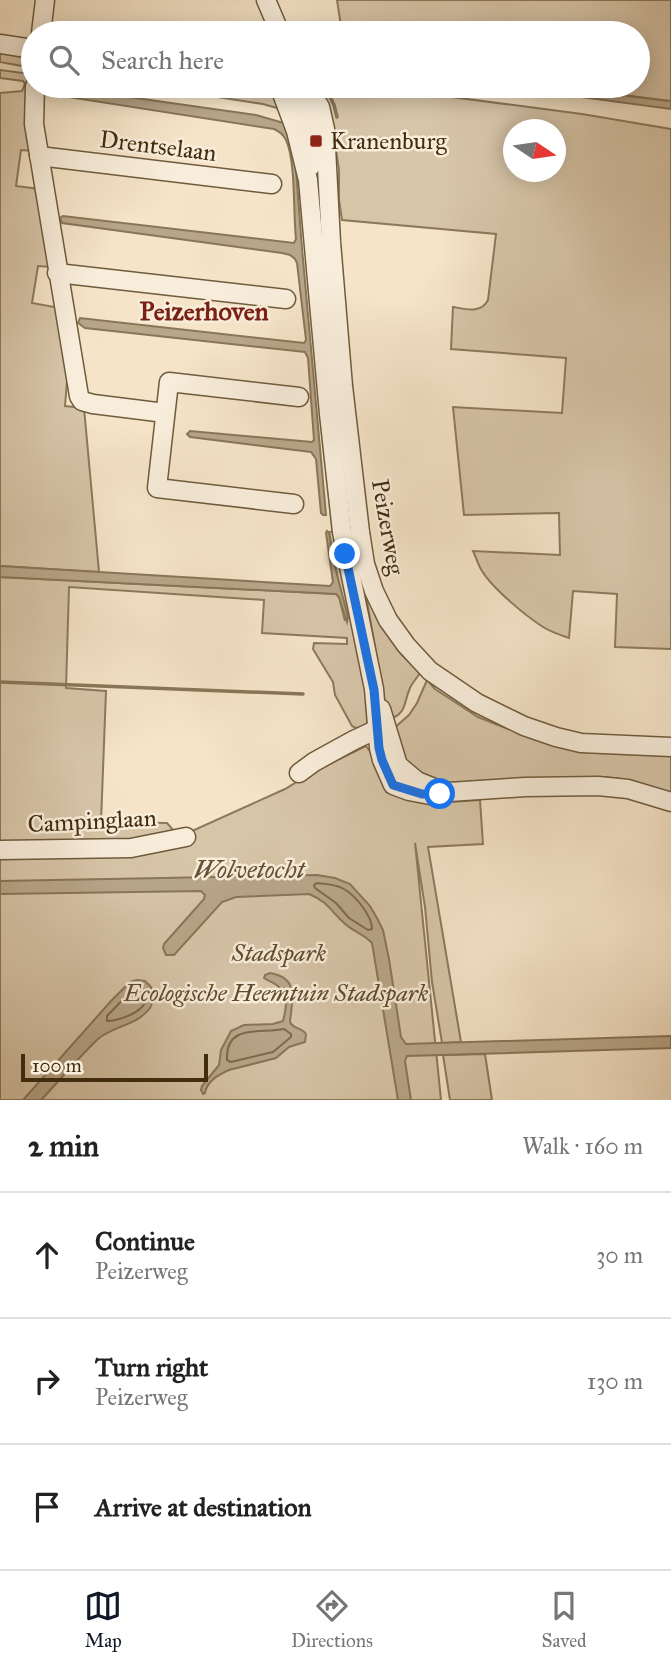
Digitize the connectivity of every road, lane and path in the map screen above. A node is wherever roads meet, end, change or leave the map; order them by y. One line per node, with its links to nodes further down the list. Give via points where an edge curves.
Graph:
1 (45, 0): 3 (street)
2 (266, 0): 4 (street)
3 (42, 21)
4 (275, 21)
5 (0, 44): 6 (street)
6 (21, 47)
7 (35, 98): 10 (street)
8 (294, 98): 12 (street, Peizerweg, via 306,113 311,132 308,180)
9 (304, 98): 12 (street, Peizerweg, via 320,107 325,129)
10 (39, 156): 11 (street, Drentselaan); 13 (street)
11 (272, 184)
12 (322, 243): 18 (street, Peizerweg, via 342,532); 19 (street, Peizerweg, via 360,532 368,573 388,620 430,670 477,704 524,726 581,743)
13 (57, 273): 14 (street); 16 (street, via 82,401)
14 (286, 299)
15 (299, 397): 16 (street, via 169,382)
16 (165, 413): 17 (street, via 157,488)
17 (294, 504)
18 (382, 727): 20 (street); 21 (street, Peizerweg, via 382,760 393,785 422,794 598,786)
19 (671, 747)
20 (299, 773)
21 (671, 802)
22 (186, 838): 23 (street, Campinglaan, via 131,848)
23 (0, 850)

